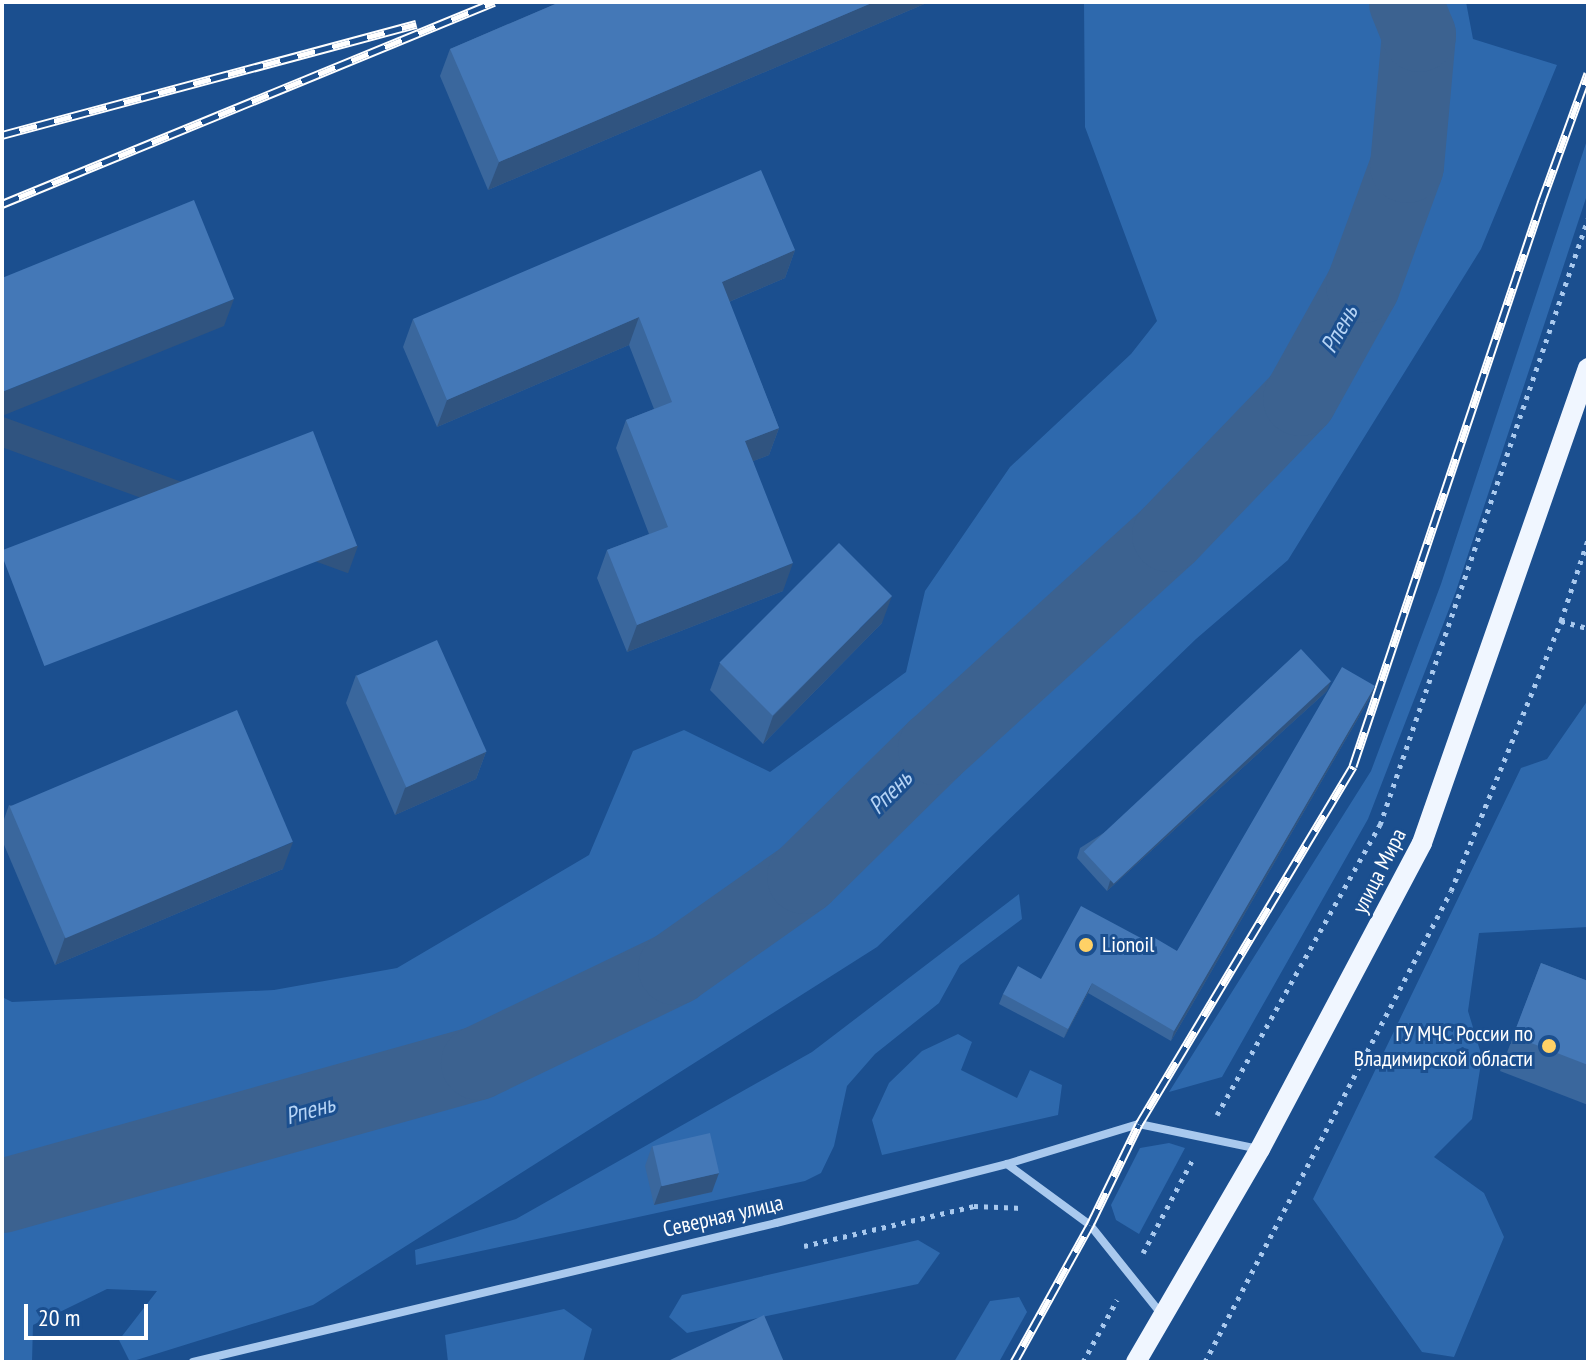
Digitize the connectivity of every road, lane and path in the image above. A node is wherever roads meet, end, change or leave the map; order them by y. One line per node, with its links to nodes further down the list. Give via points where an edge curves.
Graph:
1 (1588, 219): 6 (path, via 1380,825)
2 (1588, 368): 7 (main road, улица Мира, via 1422,843)
3 (1588, 540): 4 (path)
4 (1561, 621): 5 (path); 16 (path, via 1451,891)
5 (1588, 628)
6 (1204, 1138): 7 (street, Северная улица); 8 (street, Северная улица, via 1139,1124); 11 (path)
7 (1260, 1149): 12 (main road, улица Мира)
8 (1007, 1164): 11 (street, via 1090,1225); 13 (street, Северная улица)
9 (1033, 1215): 10 (path, via 1022,1208 974,1206)
10 (795, 1248)
11 (1131, 1276): 12 (street); 14 (path)
12 (1163, 1316): 15 (main road, улица Мира)
13 (193, 1362)
14 (1083, 1362)
15 (1136, 1362)
16 (1205, 1362)

